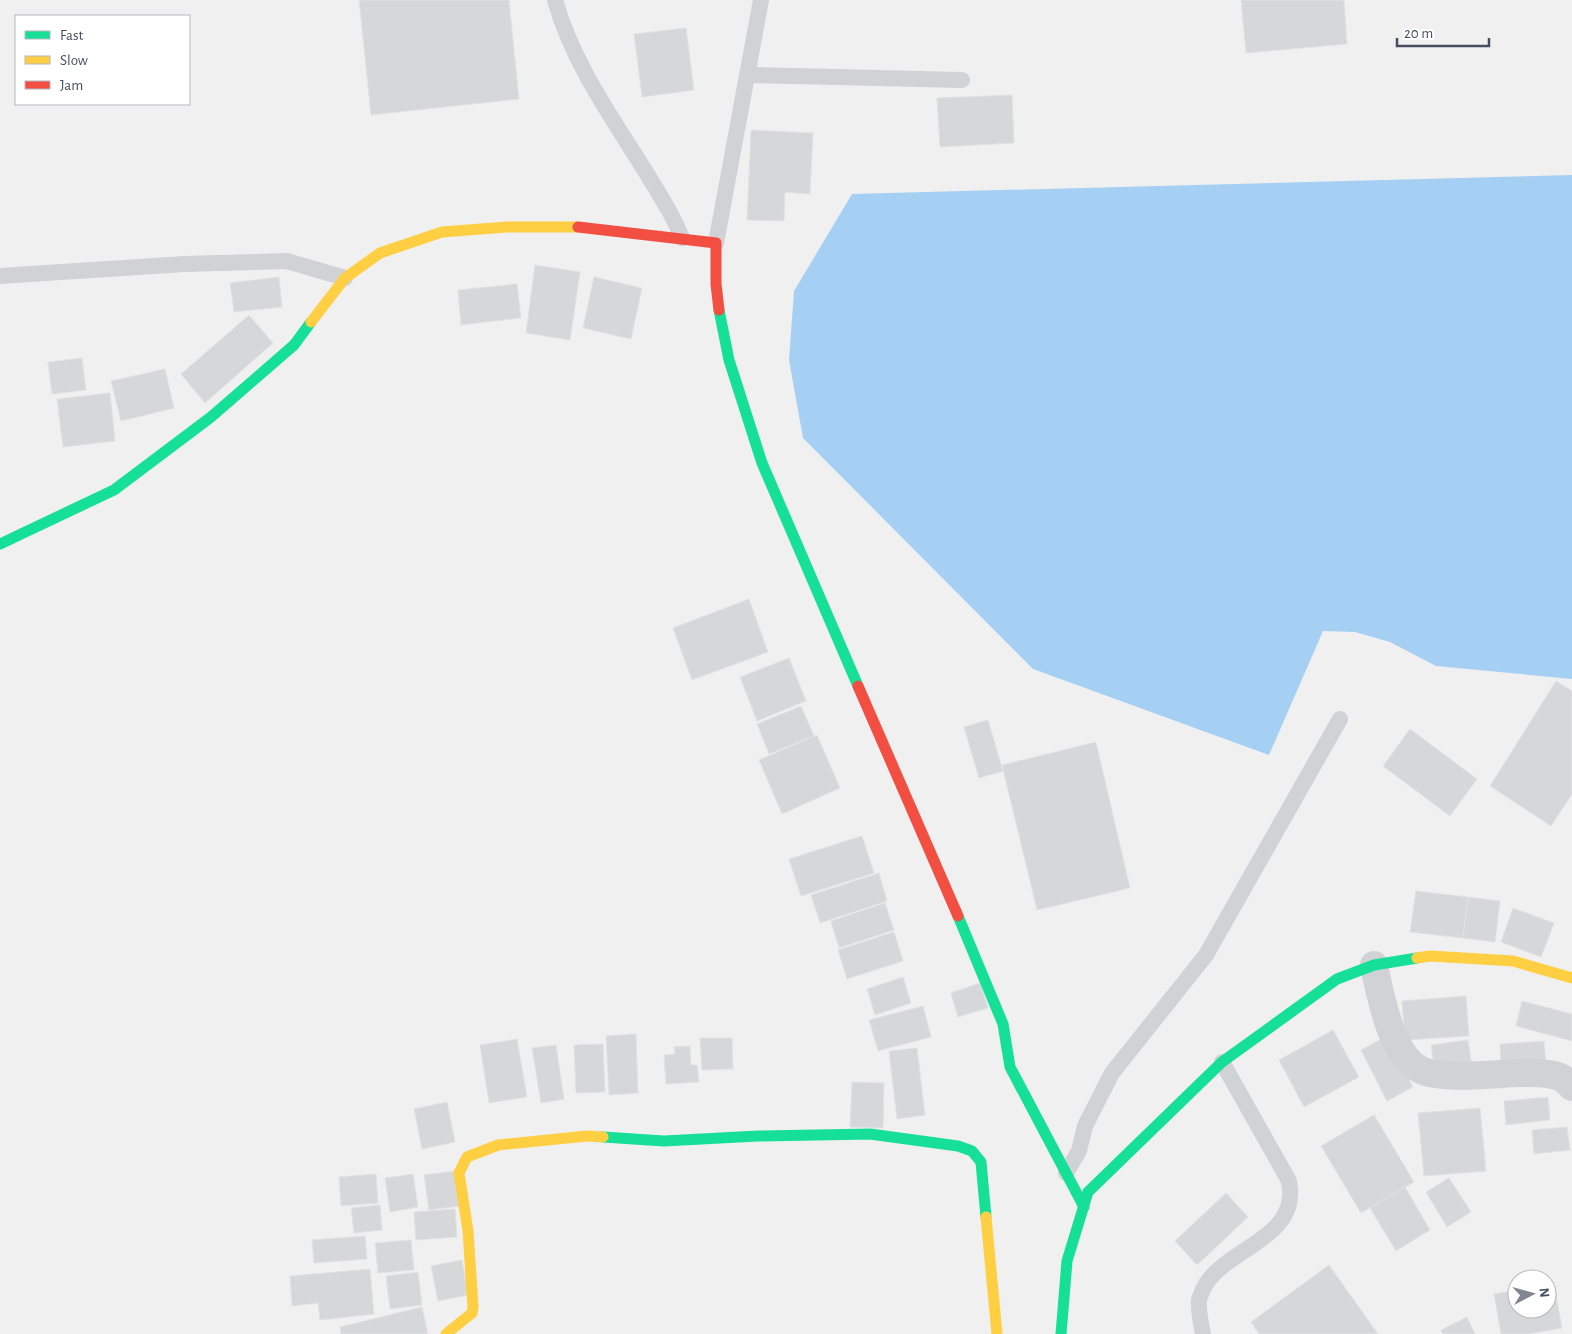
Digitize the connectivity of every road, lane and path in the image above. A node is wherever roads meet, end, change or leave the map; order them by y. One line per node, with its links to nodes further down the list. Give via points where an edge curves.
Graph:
1 (555, 0): 5 (lane, via 561,22 587,76 666,204)
2 (761, 0): 3 (lane)
3 (748, 75): 4 (lane); 6 (lane)
4 (962, 80)
5 (682, 238): 6 (street); 8 (street, via 572,226 442,232 380,253)
6 (716, 244): 15 (street, via 717,297 724,342 762,463 990,990 1003,1024 1010,1067)
7 (0, 276): 8 (lane, via 287,261)
8 (345, 278): 9 (street, via 294,345 211,416 114,490)
9 (0, 544)
10 (1340, 719): 15 (lane, via 1206,955 1112,1072 1085,1126 1079,1151)
11 (1374, 965): 12 (street, via 1430,956 1513,961); 13 (street, via 1337,979); 14 (street, via 1381,1003 1399,1049 1420,1070 1445,1075 1536,1072 1561,1077)
12 (1572, 978)
13 (1222, 1062): 16 (street, via 1088,1192); 20 (lane, via 1289,1181 1290,1197 1280,1222 1216,1271 1206,1283 1199,1298)
14 (1572, 1087)
15 (1066, 1173): 16 (street)
16 (1084, 1207): 19 (street, via 1067,1261)
17 (446, 1334): 18 (street, via 472,1313 473,1307 468,1231 459,1173 467,1157 498,1145 587,1136 664,1141 870,1134 958,1146 972,1151 981,1162)
18 (998, 1334)
19 (1061, 1334)
20 (1203, 1334)

